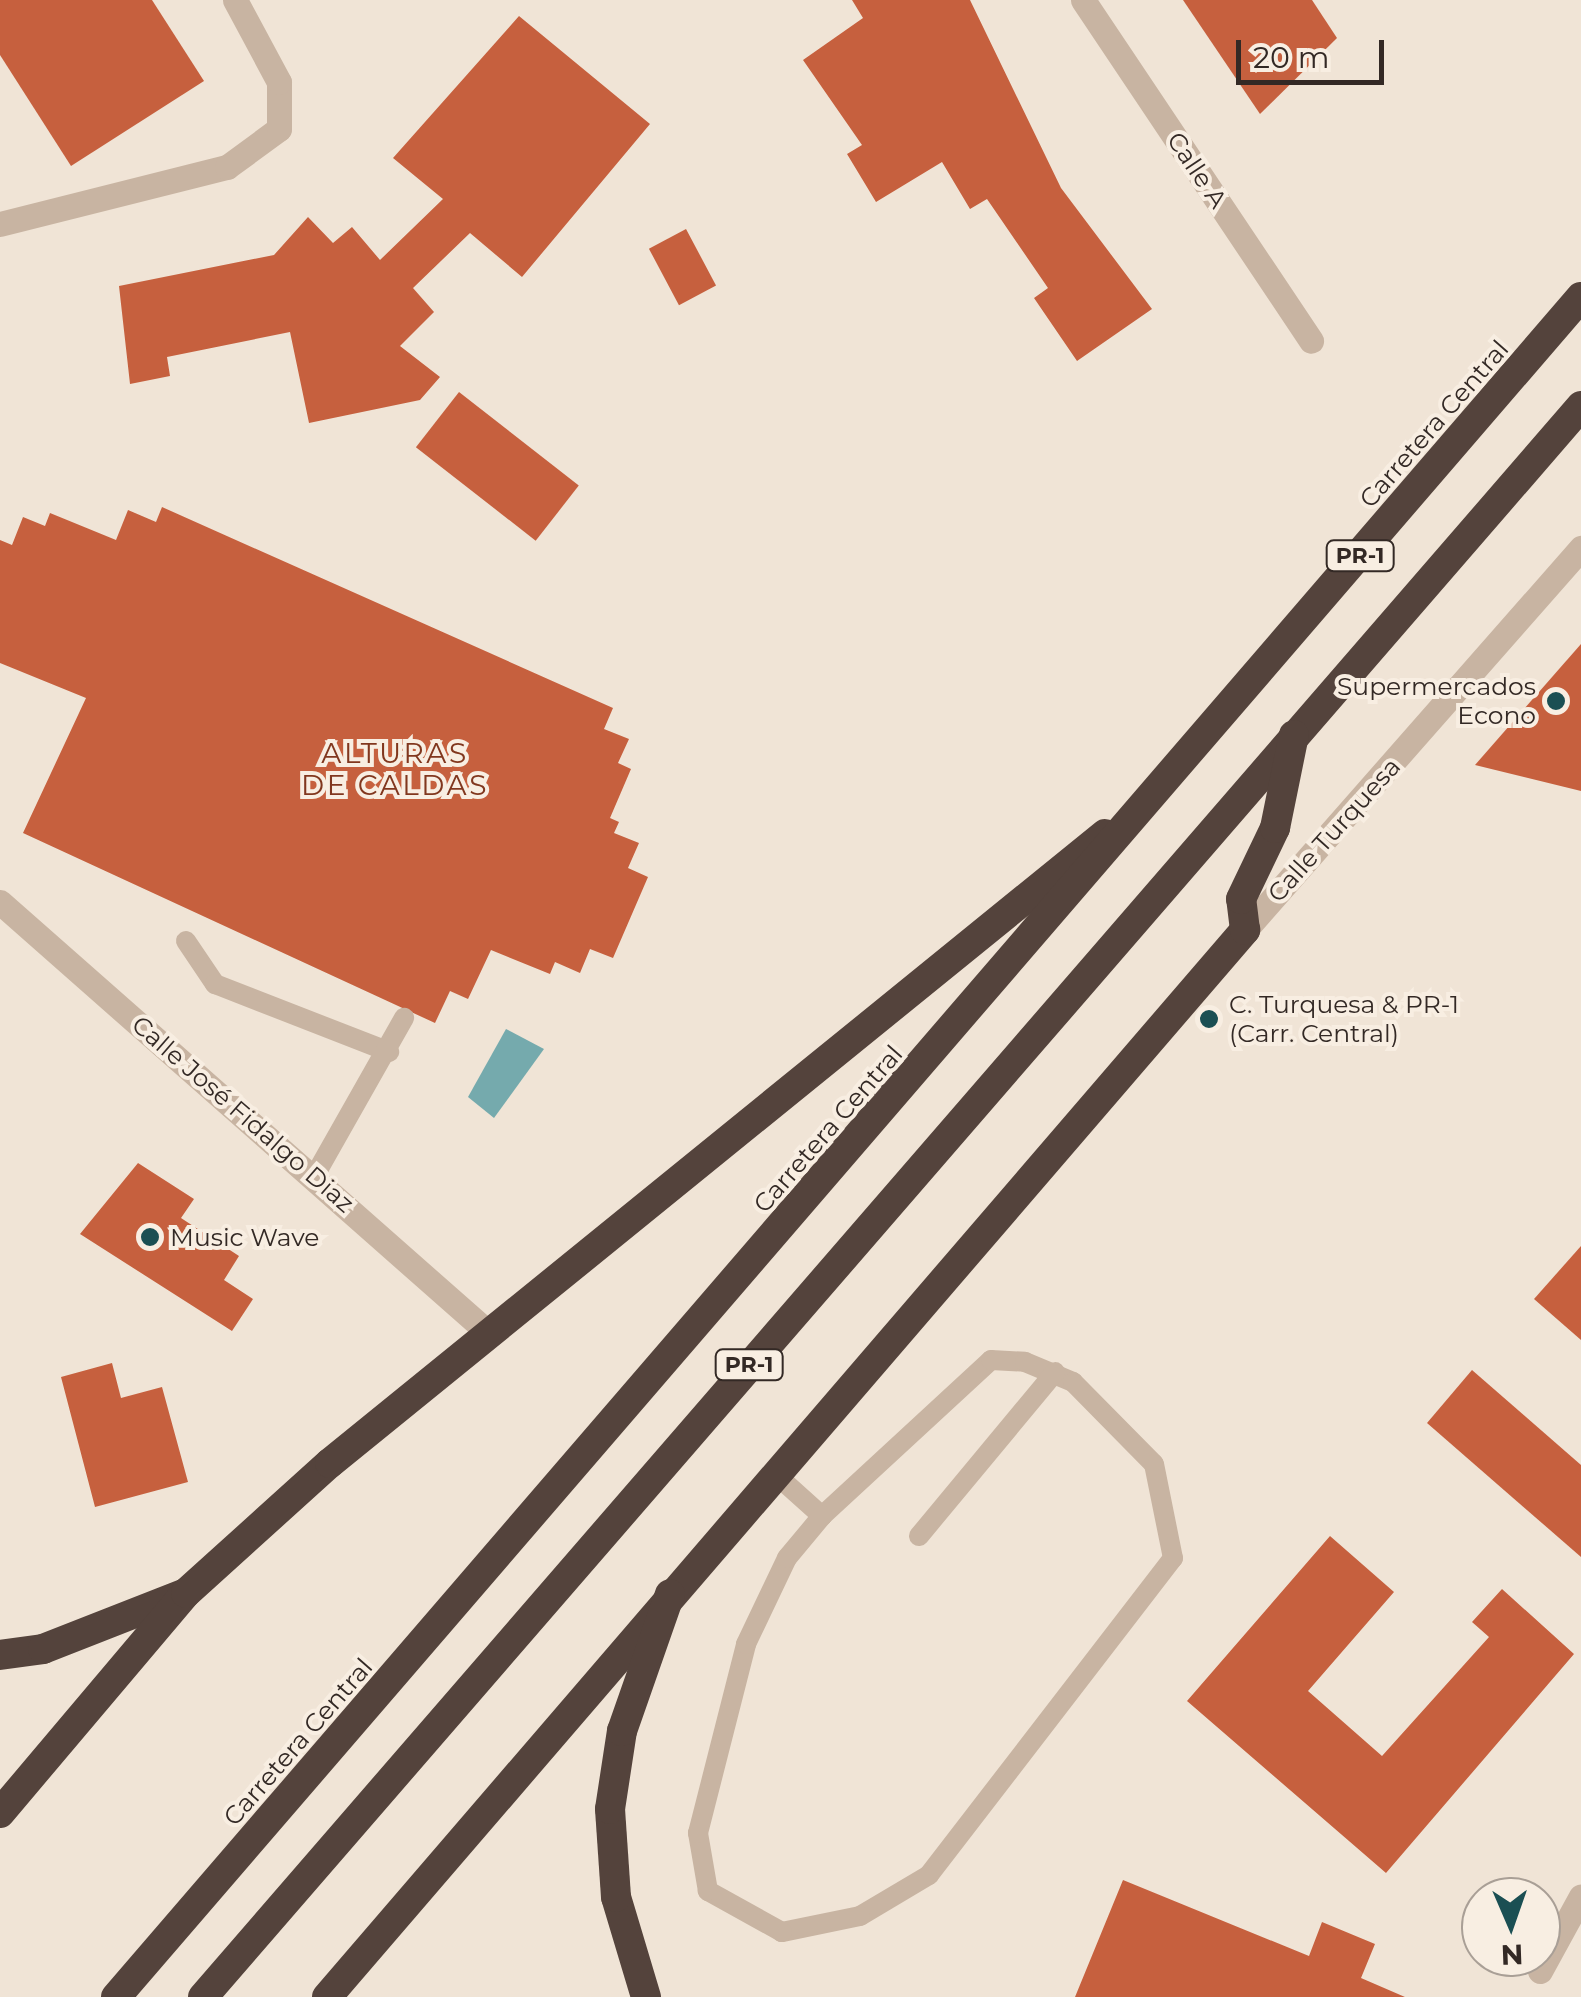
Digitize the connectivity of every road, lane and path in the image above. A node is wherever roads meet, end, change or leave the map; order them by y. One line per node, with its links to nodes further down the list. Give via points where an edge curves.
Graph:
1 (235, 0): 3 (street, via 280,82 279,129 227,167)
2 (1084, 1): 5 (street, Calle A)
3 (0, 224)
4 (1581, 297): 9 (highway, Carretera Central / PR-1)
5 (1311, 341)
6 (1581, 406): 8 (highway, PR-1)
7 (1581, 548): 11 (street, Calle Turquesa)
8 (1294, 733): 11 (highway, via 1275,828 1241,898); 28 (highway, PR-1)
9 (1136, 812): 16 (highway); 27 (highway, Carretera Central / PR-1)
10 (0, 902): 15 (street, Calle José Fidalgo Diaz)
11 (1245, 930): 18 (highway)
12 (186, 941): 14 (lane, via 215,984)
13 (404, 1018): 14 (lane)
14 (388, 1052): 15 (lane)
15 (314, 1176): 16 (street, Calle José Fidalgo Diaz)
16 (484, 1329): 22 (highway)
17 (1054, 1372): 19 (lane, via 991,1360); 19 (lane, via 1154,1464 1173,1558 929,1875 860,1916 782,1932 708,1892 698,1832 746,1644 788,1558); 20 (lane)
18 (774, 1472): 19 (lane); 21 (highway)
19 (822, 1516)
20 (919, 1536)
21 (671, 1589): 29 (highway); 30 (highway, via 622,1731 610,1809 616,1897)
22 (186, 1594): 23 (highway, via 43,1649); 24 (highway)
23 (0, 1654)
24 (0, 1813)
25 (1581, 1896): 26 (street)
26 (1561, 1933)
27 (116, 1997)
28 (203, 1997)
29 (327, 1997)
30 (646, 1997)

